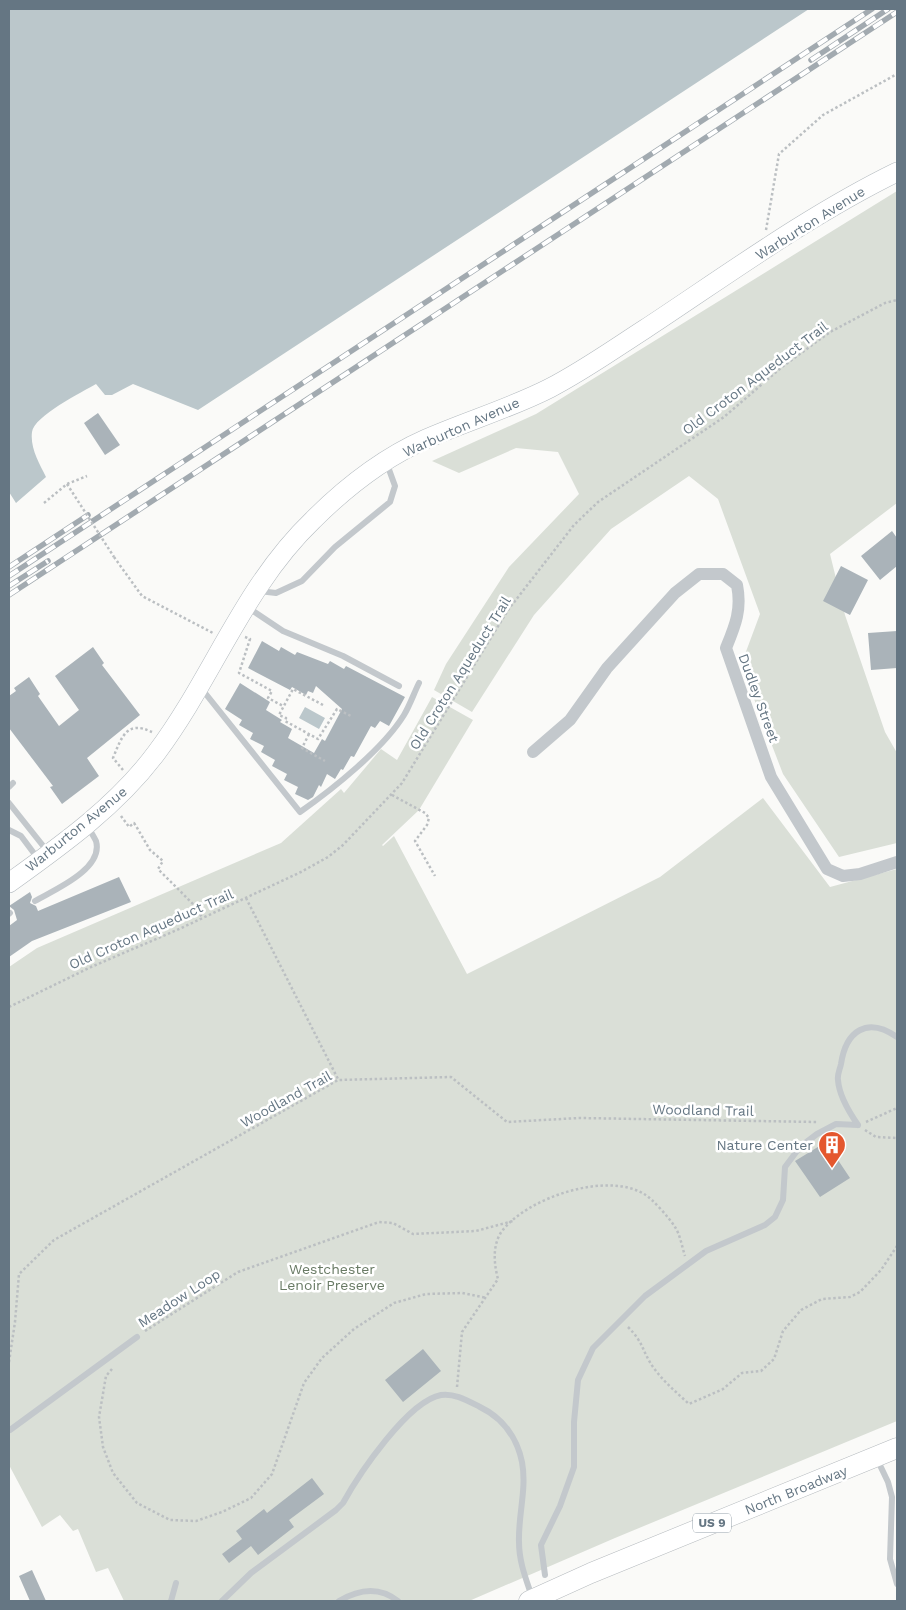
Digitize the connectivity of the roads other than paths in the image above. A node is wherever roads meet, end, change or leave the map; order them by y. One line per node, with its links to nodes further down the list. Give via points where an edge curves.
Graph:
1 (897, 172): 2 (street, Warburton Avenue, via 794,232 550,388 424,440)
2 (386, 462): 3 (street, Warburton Avenue, via 350,485 310,522); 3 (lane, via 395,486 390,502 335,547 302,581 276,593)
3 (250, 598): 5 (street, Warburton Avenue, via 233,637); 6 (lane, via 284,631 344,656)
4 (419, 683): 5 (lane, via 404,715 380,743 326,794 300,812)
5 (199, 685): 9 (street, Warburton Avenue, via 158,751 132,784)
6 (399, 686)
7 (533, 752): 12 (street, Dudley Street, via 570,720 607,668 675,593 700,574 723,574 737,585 740,602 726,648 772,777 800,826 827,869 843,876)
8 (9, 803): 11 (lane)
9 (86, 824): 11 (street, Warburton Avenue); 14 (lane, via 96,842 90,867)
10 (9, 830): 11 (lane)
11 (44, 857): 13 (street, Warburton Avenue)
12 (897, 862)
13 (9, 883)
14 (35, 901)
15 (897, 1037): 23 (lane, via 884,1028 873,1026 864,1028 845,1044 837,1079 847,1109 858,1126 836,1124 800,1147 785,1167 783,1200 775,1216 765,1225 706,1252 645,1296 593,1348 578,1380 574,1466 542,1545)
16 (137, 1337): 17 (lane)
17 (10, 1430)
18 (897, 1448): 19 (main road, North Broadway / US 9)
19 (876, 1458): 20 (lane); 26 (main road, North Broadway / US 9)
20 (891, 1492): 21 (lane); 22 (lane)
21 (897, 1496)
22 (894, 1524): 25 (lane, via 890,1559)
23 (546, 1575)
24 (176, 1583): 27 (lane)
25 (897, 1584)
26 (531, 1600): 28 (lane, via 519,1553 524,1480 519,1449 513,1436 495,1416 456,1396 442,1395 416,1407 383,1444 343,1503 251,1574)
27 (171, 1601)
28 (222, 1601)
29 (339, 1601): 30 (lane, via 370,1590)
30 (398, 1601)

